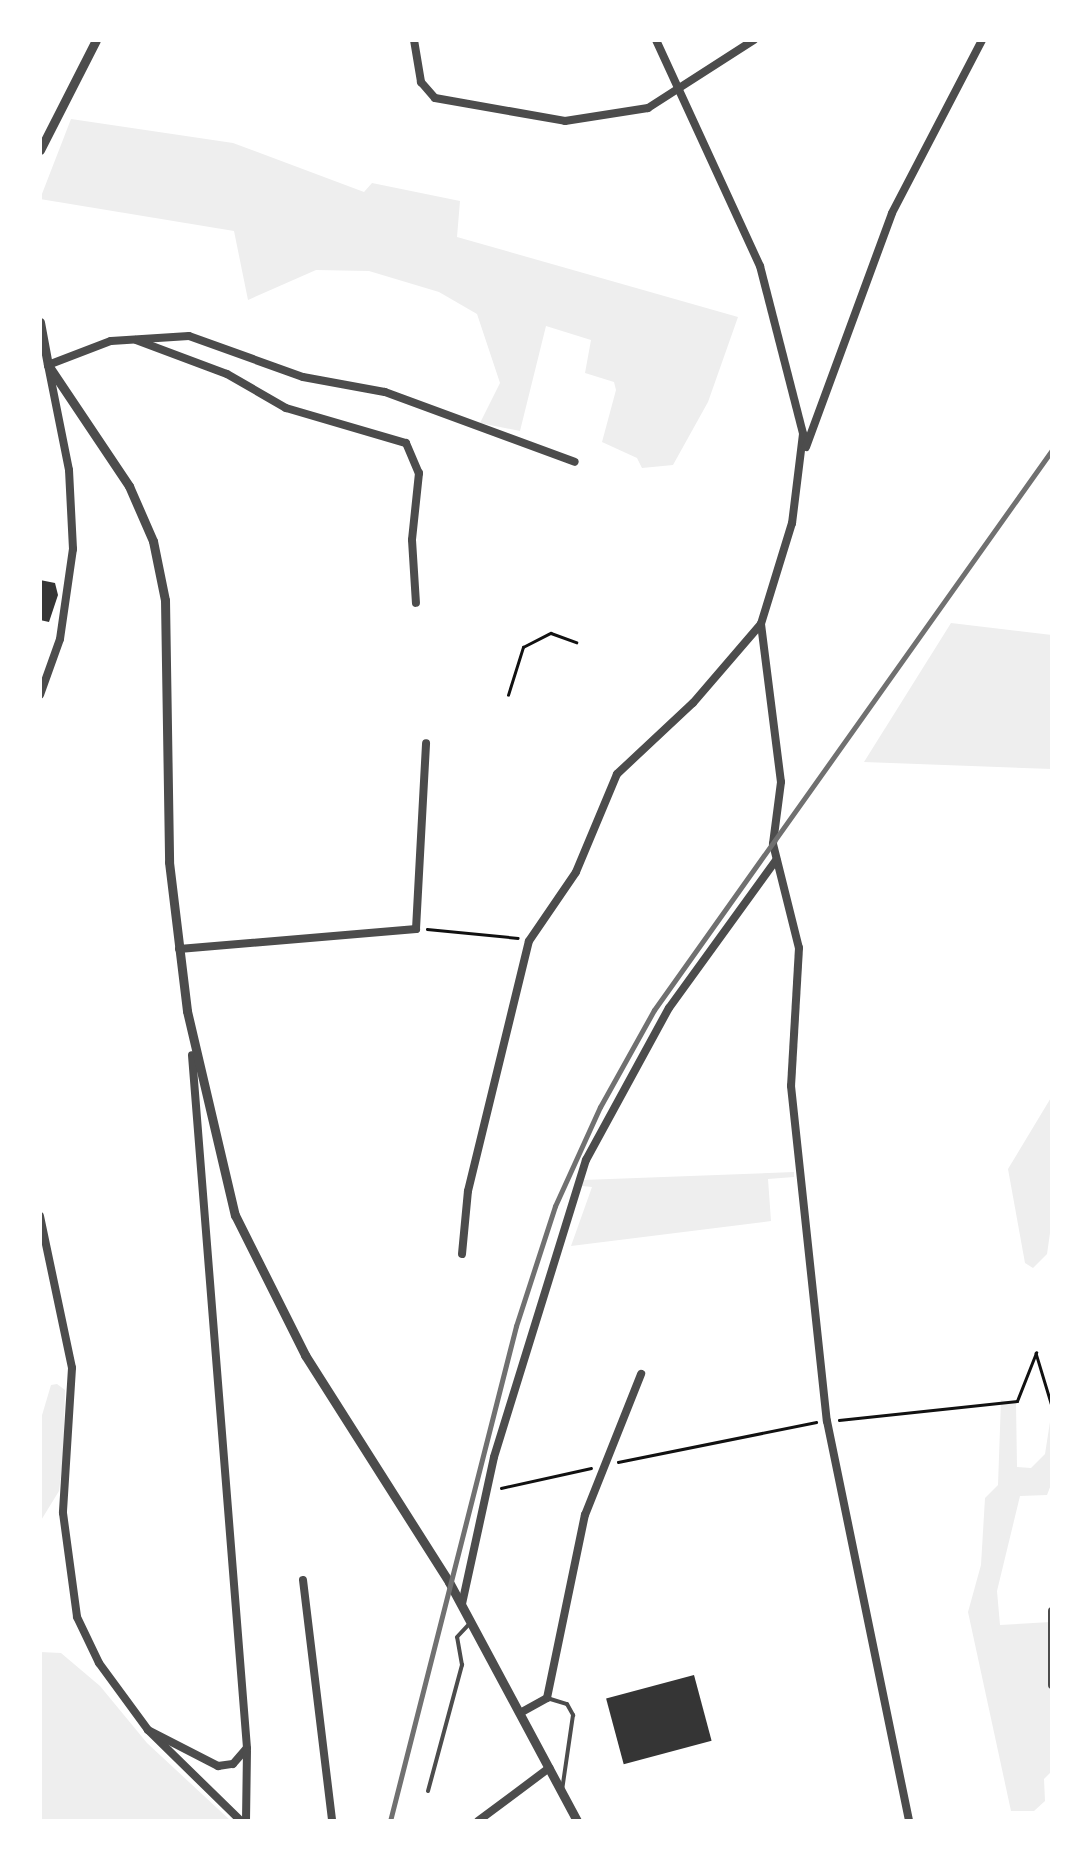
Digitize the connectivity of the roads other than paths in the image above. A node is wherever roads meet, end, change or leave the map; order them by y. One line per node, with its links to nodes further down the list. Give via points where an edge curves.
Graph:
1 (96, 40): 7 (street)
2 (414, 40): 6 (street, via 425,89 475,109 565,121 612,118)
3 (656, 40): 6 (street)
4 (754, 40): 6 (street)
5 (982, 40): 11 (street, via 892,213)
6 (678, 92): 11 (street, via 764,278)
7 (40, 150)
8 (40, 322): 10 (street)
9 (127, 338): 10 (street); 12 (street, via 189,336 304,377 385,392); 13 (street, via 167,346 286,408 406,442 419,473 412,540)
10 (48, 365): 15 (street, via 69,470 73,549 60,639); 18 (street, via 129,486 153,541 165,600 170,862)
11 (804, 451): 14 (street, via 792,523)
12 (575, 462)
13 (416, 603)
14 (761, 624): 17 (street, via 781,782); 21 (street, via 693,703 617,774 576,872 529,941 468,1191)
15 (40, 695)
16 (426, 742): 18 (street, via 416,929)
17 (776, 860): 24 (street, via 670,1008 586,1160 485,1492); 39 (street, via 799,948 790,1086 827,1421)
18 (179, 950): 19 (street)
19 (192, 1054): 24 (street, via 226,1190 247,1240 334,1407); 31 (street)
20 (40, 1216): 30 (street, via 72,1368 63,1513 70,1588 90,1648)
21 (462, 1254)
22 (641, 1374): 28 (street, via 581,1528)
23 (303, 1580): 36 (street)
24 (462, 1604): 26 (street)
25 (1052, 1612): 27 (street)
26 (471, 1622): 29 (street); 33 (lane, via 458,1637 462,1665)
27 (1052, 1685)
28 (547, 1698): 29 (street); 34 (lane, via 567,1704 573,1715)
29 (520, 1713): 32 (street)
30 (148, 1730): 31 (street, via 211,1764 233,1764); 35 (street)
31 (247, 1748): 35 (street)
32 (549, 1768): 34 (street); 37 (street)
33 (428, 1792)
34 (562, 1792): 38 (street)
35 (244, 1821)
36 (332, 1821)
37 (478, 1821)
38 (577, 1821)
39 (909, 1821)

